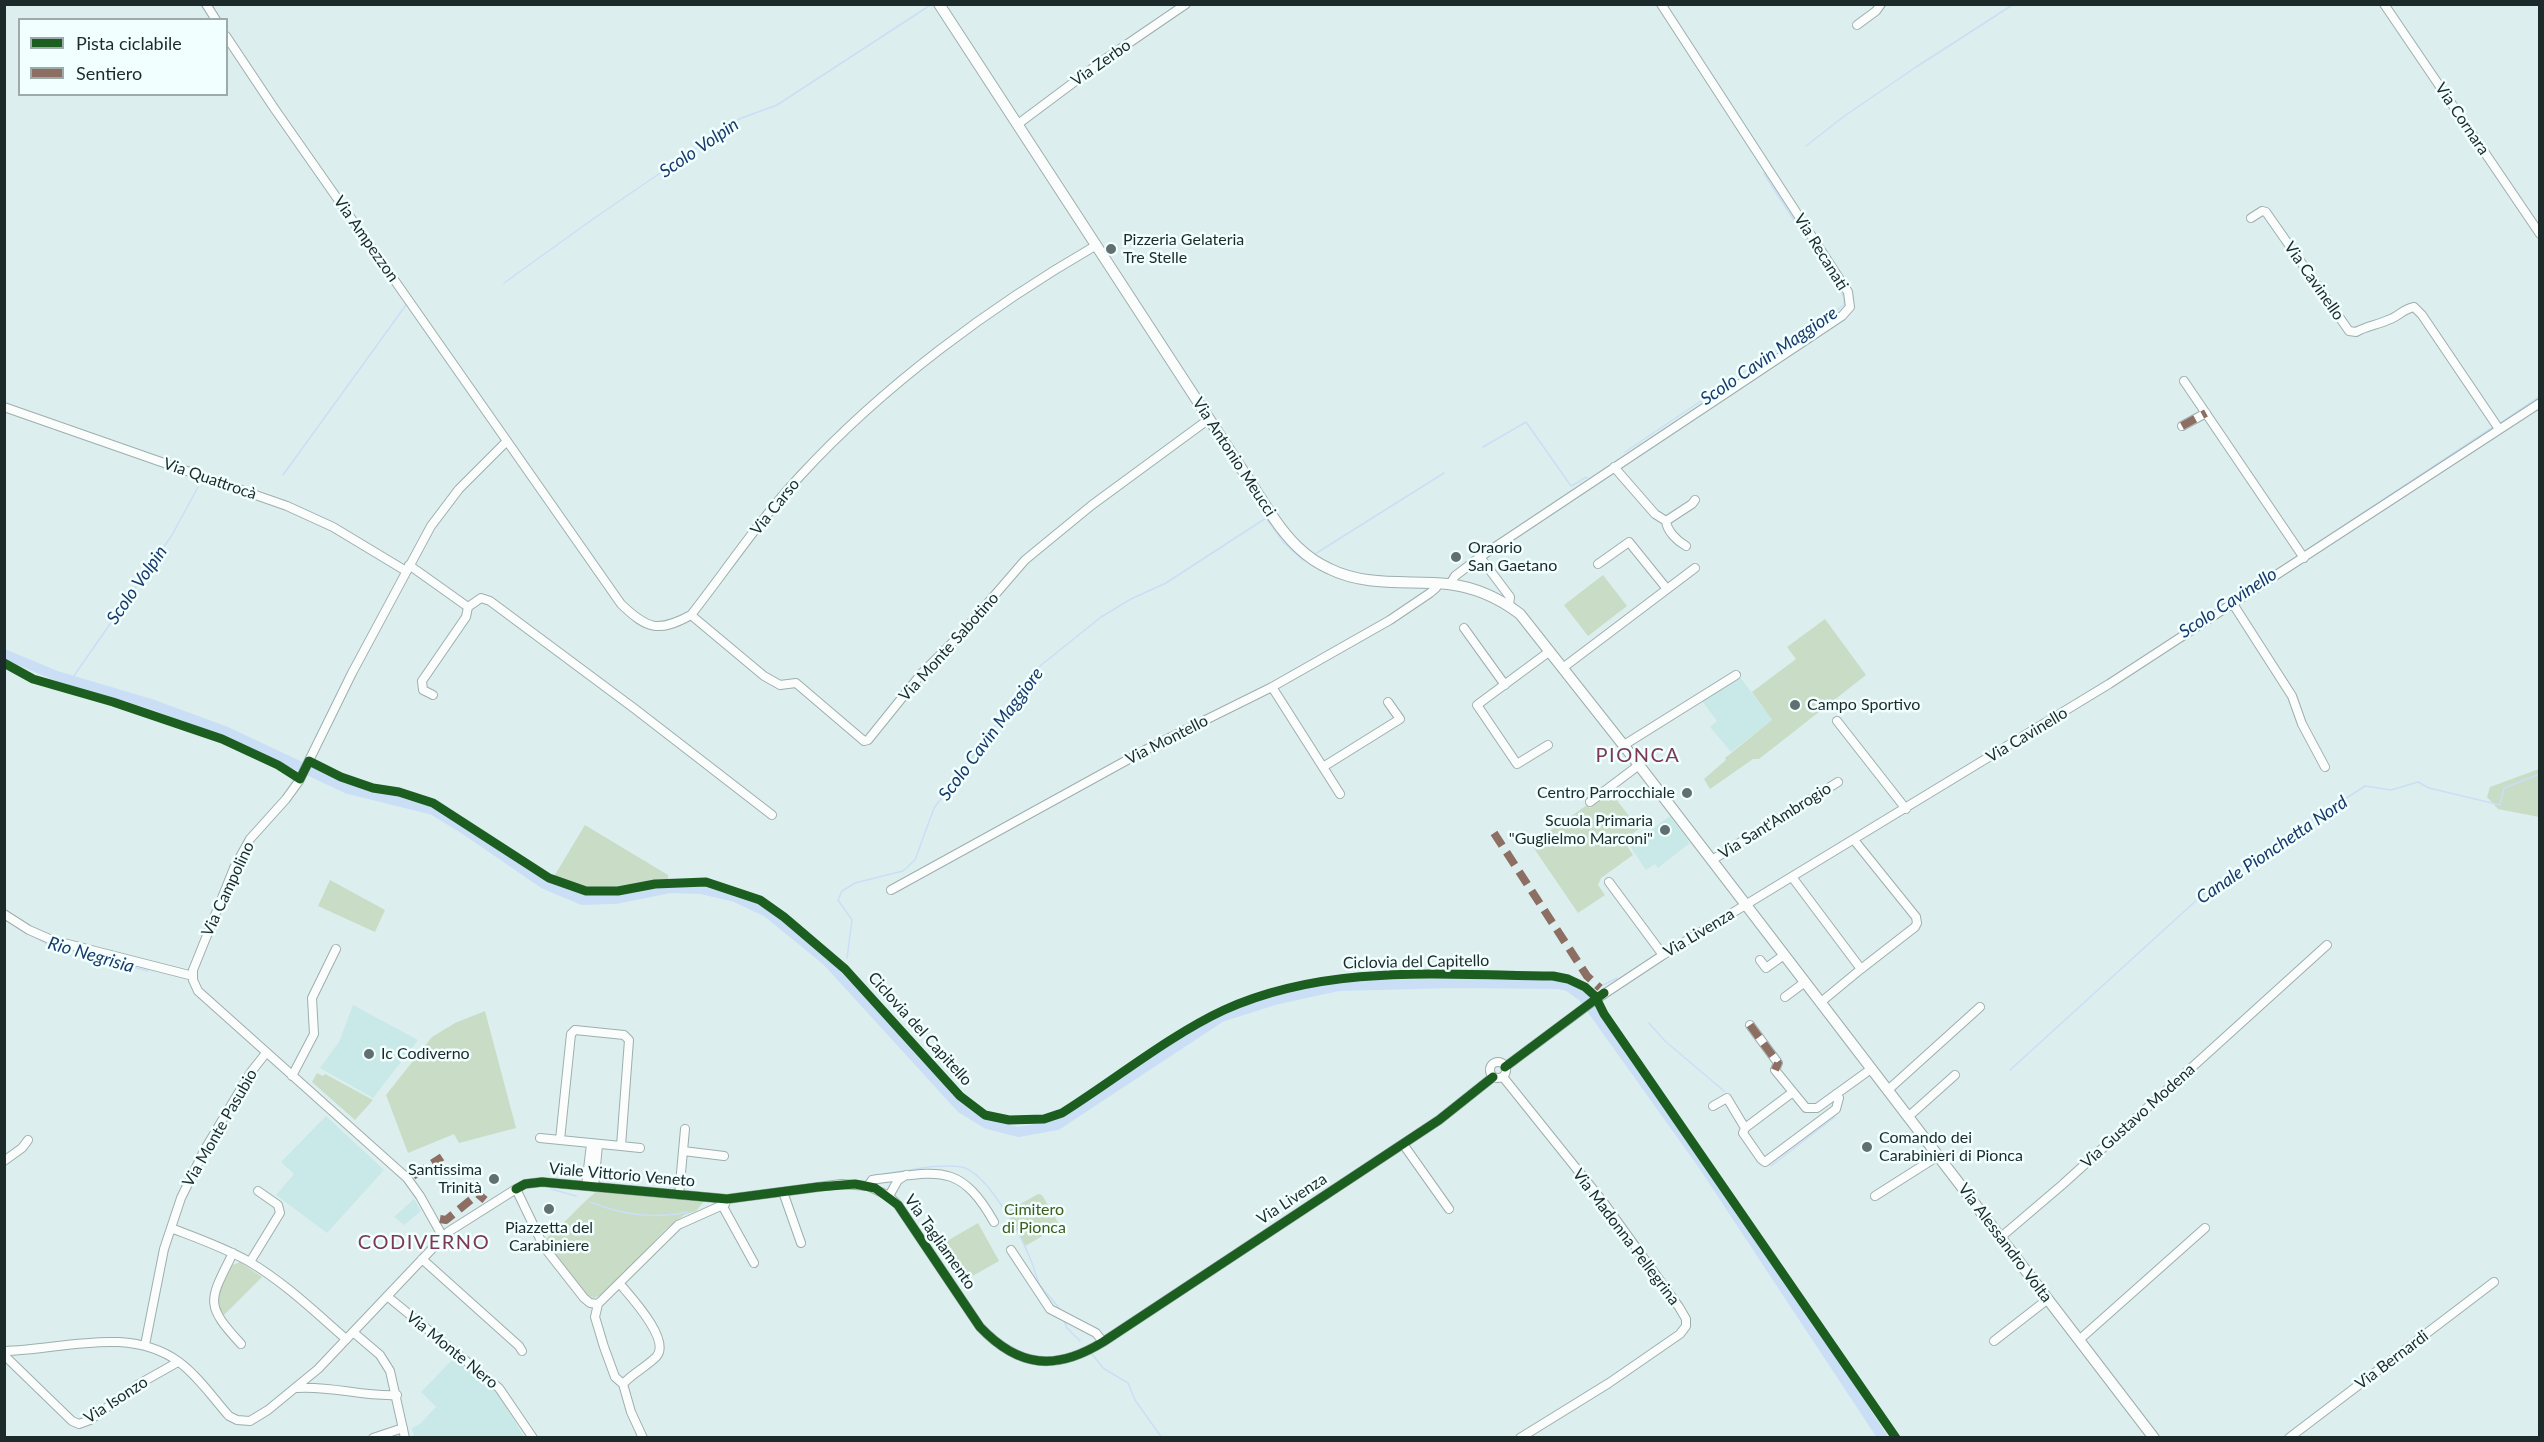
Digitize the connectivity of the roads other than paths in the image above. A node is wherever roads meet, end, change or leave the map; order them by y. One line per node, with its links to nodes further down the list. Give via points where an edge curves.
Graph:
1 (206, 4): 7 (street)
2 (939, 4): 10 (main road, Via Antonio Meucci)
3 (1186, 4): 10 (street, Via Zerbo)
4 (1661, 4): 22 (street, Via Recanati, via 1848,292 1850,304 1842,316)
5 (1881, 4): 8 (street)
6 (2384, 4): 12 (street, Via Cornara)
7 (215, 18)
8 (1857, 26)
9 (228, 39): 21 (street, Via Ampezzon)
10 (1018, 124): 13 (main road, Via Antonio Meucci)
11 (2251, 218): 20 (street, Via Cavinello, via 2266,212 2349,331 2390,320 2414,307)
12 (2540, 234)
13 (1095, 246): 18 (main road, Via Antonio Meucci); 37 (street, Via Carso, via 996,308 873,405 799,477)
14 (2184, 381): 17 (street)
15 (2540, 403): 20 (street, Via Cavinello)
16 (4, 407): 29 (street, Via Quattrocà, via 287,506)
17 (2206, 413): 19 (street); 26 (street)
18 (1209, 419): 31 (main road, Via Antonio Meucci, via 1285,534 1306,555 1354,578); 37 (street, Via Monte Sabotino, via 1025,560 922,673 868,740 864,741 796,683 780,685 764,676)
19 (2182, 426)
20 (2497, 426): 26 (street, Via Cavinello)
21 (507, 441): 29 (street, Via Campolino, via 445,504); 37 (street, via 621,604 639,621 653,626 678,622)
22 (1614, 466): 24 (street, via 1655,514); 27 (street, Via Recanati)
23 (1695, 500): 24 (street)
24 (1666, 521): 25 (street, via 1666,527)
25 (1686, 546)
26 (2302, 555): 34 (street, Via Cavinello)
27 (1480, 557): 32 (street, Via Recanati); 35 (street, via 1510,597)
28 (1598, 564): 33 (street, via 1629,542)
29 (407, 568): 36 (street, Via Quattrocà); 70 (street, Via Campolino, via 302,775 250,838 234,868)
30 (1695, 568): 33 (street)
31 (1437, 583): 32 (main road, Via Antonio Meucci); 43 (street, Via Montello, via 1430,593 1390,620)
32 (1450, 584): 35 (main road, Via Antonio Meucci, via 1481,592)
33 (1667, 589): 40 (street)
34 (2233, 604): 51 (street, via 2292,696); 55 (street, Via Cavinello)
35 (1509, 606): 39 (main road, Via Antonio Meucci)
36 (468, 607): 44 (street, via 466,617 422,681 423,690); 56 (street, via 481,598 490,601)
37 (690, 615)
38 (1464, 628): 42 (street)
39 (1550, 651): 40 (main road, Via Antonio Meucci); 42 (street)
40 (1564, 667): 48 (main road, Via Antonio Meucci)
41 (1736, 675): 48 (street)
42 (1504, 685): 47 (street, via 1477,705 1517,764)
43 (1272, 687): 50 (street); 61 (street, Via Montello, via 1149,748)
44 (433, 695)
45 (1388, 702): 50 (street, via 1400,719)
46 (1837, 721): 55 (street)
47 (1548, 745)
48 (1624, 745): 49 (main road, Via Antonio Meucci)
49 (1639, 765): 54 (street); 58 (main road, Via Antonio Meucci)
50 (1323, 767): 53 (street)
51 (2325, 767)
52 (1838, 782): 58 (street, Via Sant'Ambrogio)
53 (1340, 794)
54 (1590, 801)
55 (1906, 809): 57 (street, Via Cavinello)
56 (772, 815)
57 (1854, 840): 59 (street, Via Cavinello); 69 (street, via 1917,923)
58 (1712, 860): 62 (main road, Via Antonio Meucci)
59 (1792, 877): 62 (street, Via Cavinello); 69 (street)
60 (1609, 882): 66 (street)
61 (891, 890)
62 (1747, 905): 66 (street, Via Livenza); 67 (main road, Via Alessandro Volta)
63 (4, 914): 70 (street, via 52,940)
64 (2327, 945): 116 (street, Via Gustavo Modena)
65 (336, 950): 80 (street, via 312,998 314,1034)
66 (1663, 955): 77 (street, Via Livenza)
67 (1784, 955): 68 (street, via 1766,968); 71 (main road, Via Alessandro Volta)
68 (1760, 960)
69 (1861, 969): 73 (street)
70 (193, 976): 76 (street, via 198,991)
71 (1805, 982): 72 (street); 73 (main road, Via Alessandro Volta)
72 (1785, 997)
73 (1821, 1002): 78 (main road, Via Alessandro Volta)
74 (1980, 1007): 83 (street)
75 (1750, 1025): 84 (street, via 1778,1063 1775,1070)
76 (266, 1053): 80 (street); 113 (street, Via Monte Pasubio, via 205,1149)
77 (1505, 1067): 81 (street, Via Livenza, via 1493,1064); 82 (street)
78 (1871, 1069): 83 (main road, Via Alessandro Volta); 85 (street)
79 (1955, 1075): 87 (street)
80 (292, 1076): 115 (street, via 407,1178)
81 (1493, 1077): 82 (street); 94 (street, Via Livenza)
82 (1503, 1077): 148 (street, Via Madonna Pellegrina, via 1604,1203 1686,1319 1680,1334)
83 (1888, 1090): 87 (main road, Via Alessandro Volta)
84 (1793, 1092): 85 (street, via 1803,1106 1814,1109); 88 (street)
85 (1836, 1094): 88 (street, via 1837,1108 1765,1162 1743,1133)
86 (1713, 1106): 88 (street, via 1727,1098)
87 (1908, 1117): 99 (main road, Via Alessandro Volta)
88 (1745, 1128)
89 (685, 1129): 97 (street)
90 (540, 1138): 92 (street)
91 (28, 1140): 100 (street)
92 (560, 1140): 93 (street); 95 (street, via 571,1034 575,1030 609,1033 624,1035 630,1042)
93 (594, 1144): 95 (street); 102 (street)
94 (1403, 1144): 111 (street); 132 (street, Via Livenza)
95 (621, 1146): 96 (street)
96 (640, 1148)
97 (683, 1151): 98 (street); 107 (street)
98 (724, 1156)
99 (1938, 1156): 109 (street); 116 (main road, Via Alessandro Volta)
100 (4, 1161)
101 (906, 1175): 103 (street, via 872,1180); 108 (street, Via Tagliamento, via 898,1180); 112 (street, Via Tagliamento, via 932,1172 957,1178 976,1194)
102 (590, 1186): 104 (street, Viale Vittorio Veneto, via 542,1182); 107 (street, Viale Vittorio Veneto)
103 (868, 1186): 106 (street, Via Tagliamento, via 841,1184); 108 (street, Via Tagliamento)
104 (516, 1189): 115 (street); 127 (street, via 544,1247 584,1298)
105 (258, 1191): 121 (street, via 278,1205 280,1213)
106 (783, 1192): 110 (street, Via Tagliamento); 117 (street)
107 (679, 1195): 110 (street, Viale Vittorio Veneto)
108 (889, 1196): 132 (street, Via Tagliamento, via 980,1327 996,1344 1020,1358 1044,1362 1073,1358)
109 (1875, 1196)
110 (725, 1202): 122 (street); 124 (street, Via Tagliamento, via 678,1225)
111 (1449, 1209)
112 (994, 1222)
113 (171, 1228): 119 (street); 134 (street, Via Monte Pasubio)
114 (2205, 1228): 130 (street)
115 (443, 1237): 120 (street)
116 (2001, 1237): 126 (main road, Via Alessandro Volta)
117 (801, 1243)
118 (1011, 1250): 132 (street, via 1050,1309 1096,1333)
119 (232, 1253): 121 (street); 133 (street, via 214,1294 214,1303 222,1324)
120 (422, 1259): 125 (street); 135 (street)
121 (250, 1262): 129 (street)
122 (754, 1263)
123 (2494, 1282): 150 (street, Via Bernardi)
124 (620, 1284): 127 (street, Via Tagliamento); 139 (street, via 650,1324 661,1347 657,1356)
125 (387, 1296): 128 (street); 146 (street, Via Monte Nero, via 499,1388)
126 (2048, 1299): 130 (main road, Via Alessandro Volta); 131 (street)
127 (598, 1304): 139 (street, via 595,1317 604,1347 615,1377)
128 (353, 1332): 129 (street); 142 (street, via 380,1355)
129 (346, 1339): 138 (street)
130 (2079, 1340): 149 (main road, Via Alessandro Volta)
131 (1994, 1341)
132 (1103, 1342)
133 (242, 1344)
134 (145, 1345): 136 (street, Via Isonzo, via 113,1342); 137 (street, Via Isonzo)
135 (522, 1351)
136 (4, 1353): 137 (street, Via Isonzo, via 79,1424)
137 (178, 1362): 140 (street, Via Isonzo, via 237,1420 250,1421)
138 (314, 1373): 140 (street); 141 (street, via 315,1381)
139 (623, 1384): 147 (street)
140 (296, 1388): 141 (street)
141 (323, 1388): 142 (street)
142 (397, 1395): 143 (street)
143 (403, 1428): 144 (street); 145 (street)
144 (373, 1437)
145 (405, 1437)
146 (533, 1437)
147 (643, 1437)
148 (1520, 1437)
149 (2154, 1437)
150 (2289, 1437)

